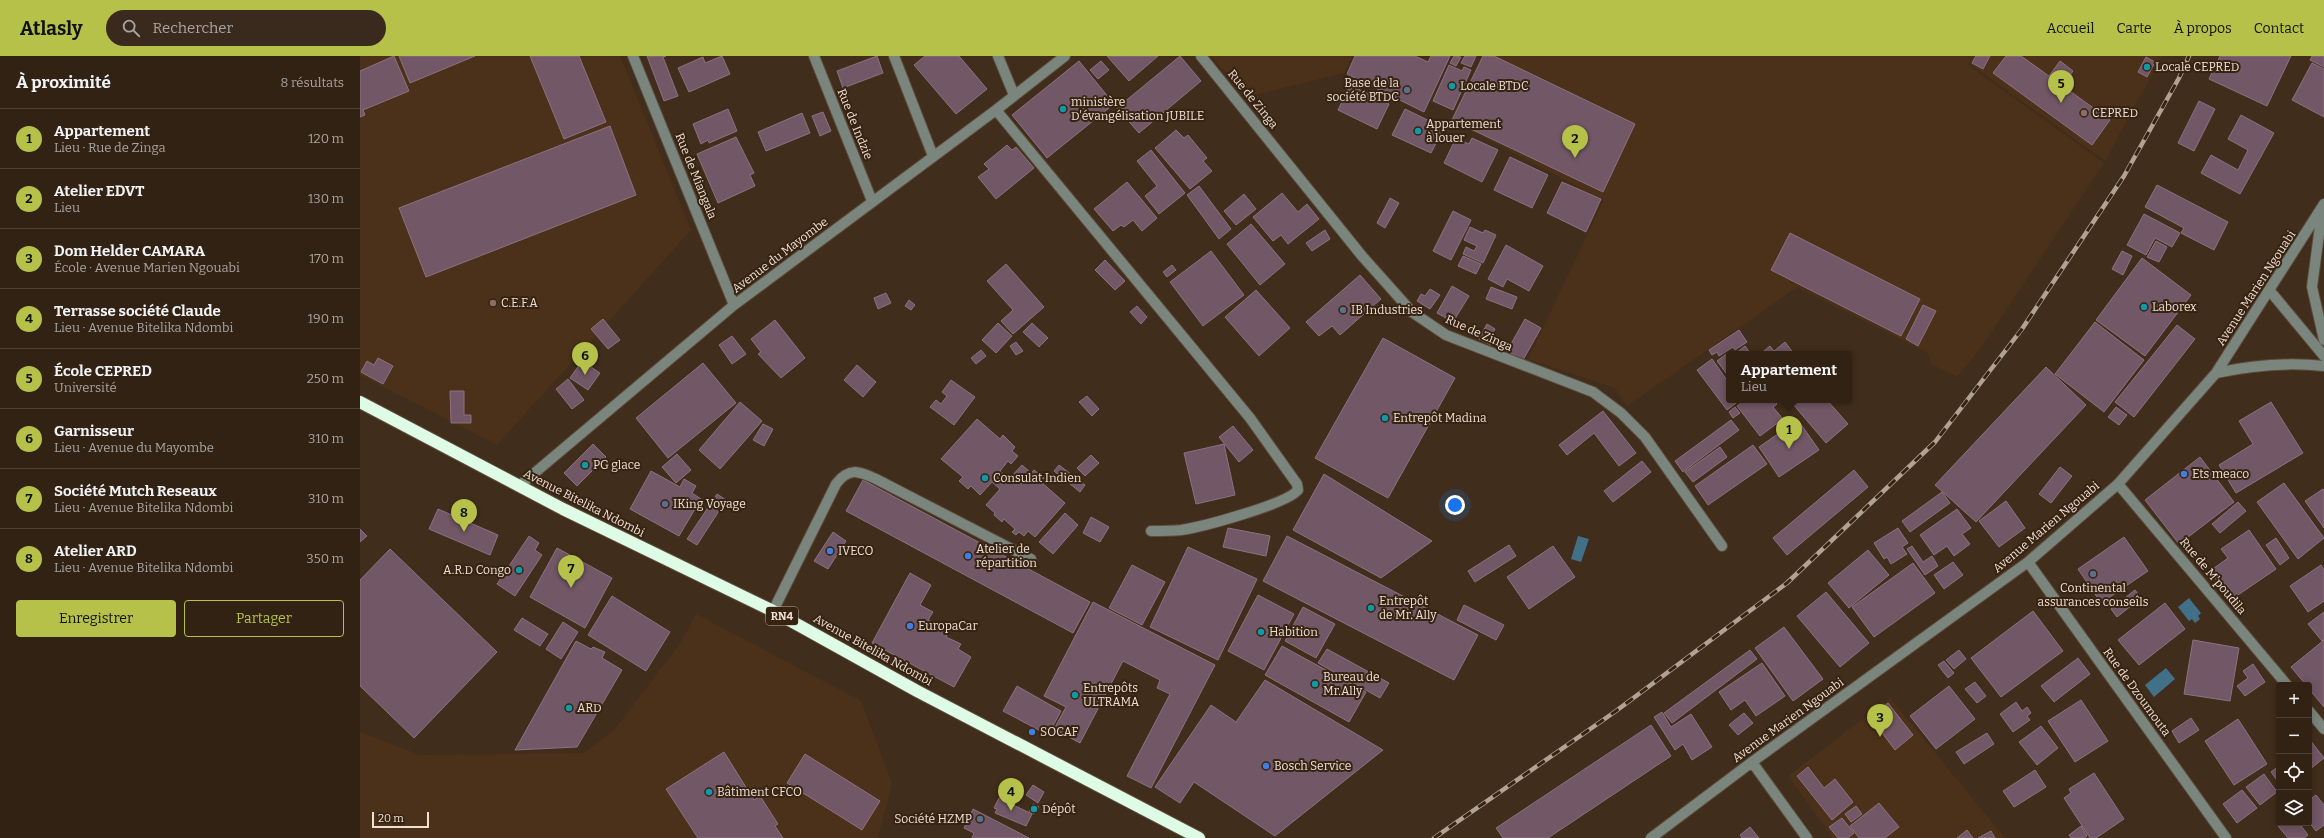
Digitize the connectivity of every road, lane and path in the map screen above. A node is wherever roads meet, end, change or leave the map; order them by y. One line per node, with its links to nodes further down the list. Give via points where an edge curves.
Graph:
1 (633, 56): 13 (street, Rue de Miangala)
2 (814, 56): 10 (street, Rue de Indzie)
3 (894, 56): 9 (street)
4 (998, 56): 7 (street)
5 (1065, 56): 7 (street, Avenue du Mayombe)
6 (1201, 56): 22 (street, Rue de Zinga, via 1362,256 1412,312 1446,335 1593,392 1621,413 1645,437)
7 (1014, 95): 8 (street, Avenue du Mayombe)
8 (996, 110): 9 (street, Avenue du Mayombe); 21 (street, via 1250,418 1297,484 1298,490 1289,497 1237,515 1181,530)
9 (933, 156): 10 (street, Avenue du Mayombe)
10 (872, 202): 13 (street, Avenue du Mayombe)
11 (2323, 205): 12 (street, Avenue Marien Ngouabi); 14 (street, via 2312,287)
12 (2270, 291): 15 (street); 17 (street, Avenue Marien Ngouabi)
13 (734, 305): 20 (street, Avenue du Mayombe)
14 (2324, 340)
15 (2324, 356)
16 (2324, 366): 17 (street, via 2296,363 2251,365)
17 (2216, 373): 19 (street, Avenue Marien Ngouabi)
18 (360, 402): 20 (highway, Avenue Bitelika Ndombi / RN4)
19 (2118, 484): 24 (street, Avenue Marien Ngouabi); 26 (street, Rue de M'poudila)
20 (519, 486): 25 (highway, Avenue Bitelika Ndombi / RN4)
21 (1150, 531)
22 (1722, 546)
23 (1031, 559): 25 (street, via 876,478 850,472 836,484)
24 (2028, 562): 29 (street, Avenue Marien Ngouabi); 33 (street, Rue de Dzoumouta)
25 (773, 611): 30 (highway, Avenue Bitelika Ndombi / RN4, via 924,695)
26 (2284, 682)
27 (2312, 715): 28 (street)
28 (2324, 729)
29 (1752, 762): 31 (street, Avenue Marien Ngouabi); 32 (street)
30 (1199, 838)
31 (1651, 838)
32 (1807, 838)
33 (2226, 838)

